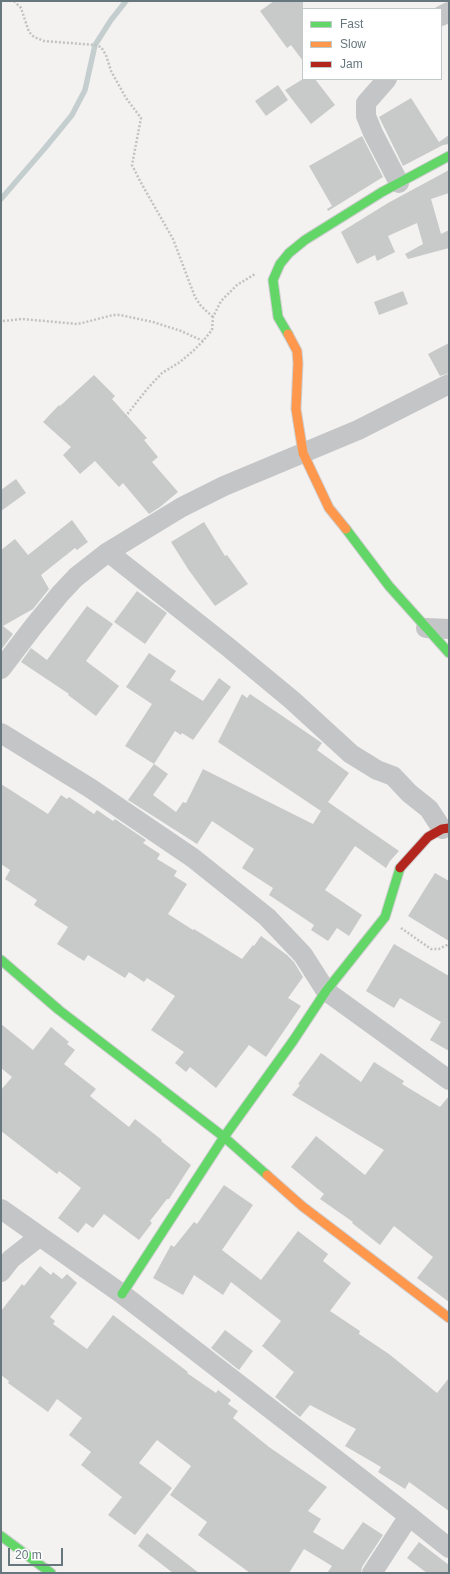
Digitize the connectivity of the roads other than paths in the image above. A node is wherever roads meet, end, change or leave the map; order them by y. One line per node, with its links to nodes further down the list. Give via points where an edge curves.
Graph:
1 (386, 80): 3 (street, via 366,103 366,116)
2 (449, 156): 3 (main road)
3 (399, 183): 5 (main road, via 305,240 280,264 273,280 278,317 297,350 296,409)
4 (449, 384): 5 (street, via 358,430)
5 (303, 453): 6 (street, via 224,486 182,507); 7 (main road, via 329,508 389,586)
6 (108, 552): 10 (street, via 76,577 60,594); 12 (street, via 292,700 351,754 377,770 393,776)
7 (426, 628): 8 (street); 9 (main road)
8 (449, 629)
9 (449, 653)
10 (1, 670)
11 (1, 732): 14 (street, via 186,853 235,891 267,917 303,955)
12 (446, 828): 14 (main road, via 428,837 400,869 385,917)
13 (1, 960): 16 (main road, via 59,1010)
14 (326, 991): 15 (street); 16 (main road)
15 (449, 1080)
16 (224, 1137): 20 (main road); 21 (main road, via 302,1206)
17 (1, 1209): 18 (street)
18 (39, 1237): 19 (street, via 11,1259); 20 (street)
19 (1, 1272)
20 (122, 1294): 22 (street)
21 (449, 1318)
22 (409, 1516): 24 (street); 26 (street)
23 (1, 1536): 25 (main road)
24 (449, 1548)
25 (51, 1573)
26 (372, 1573)

